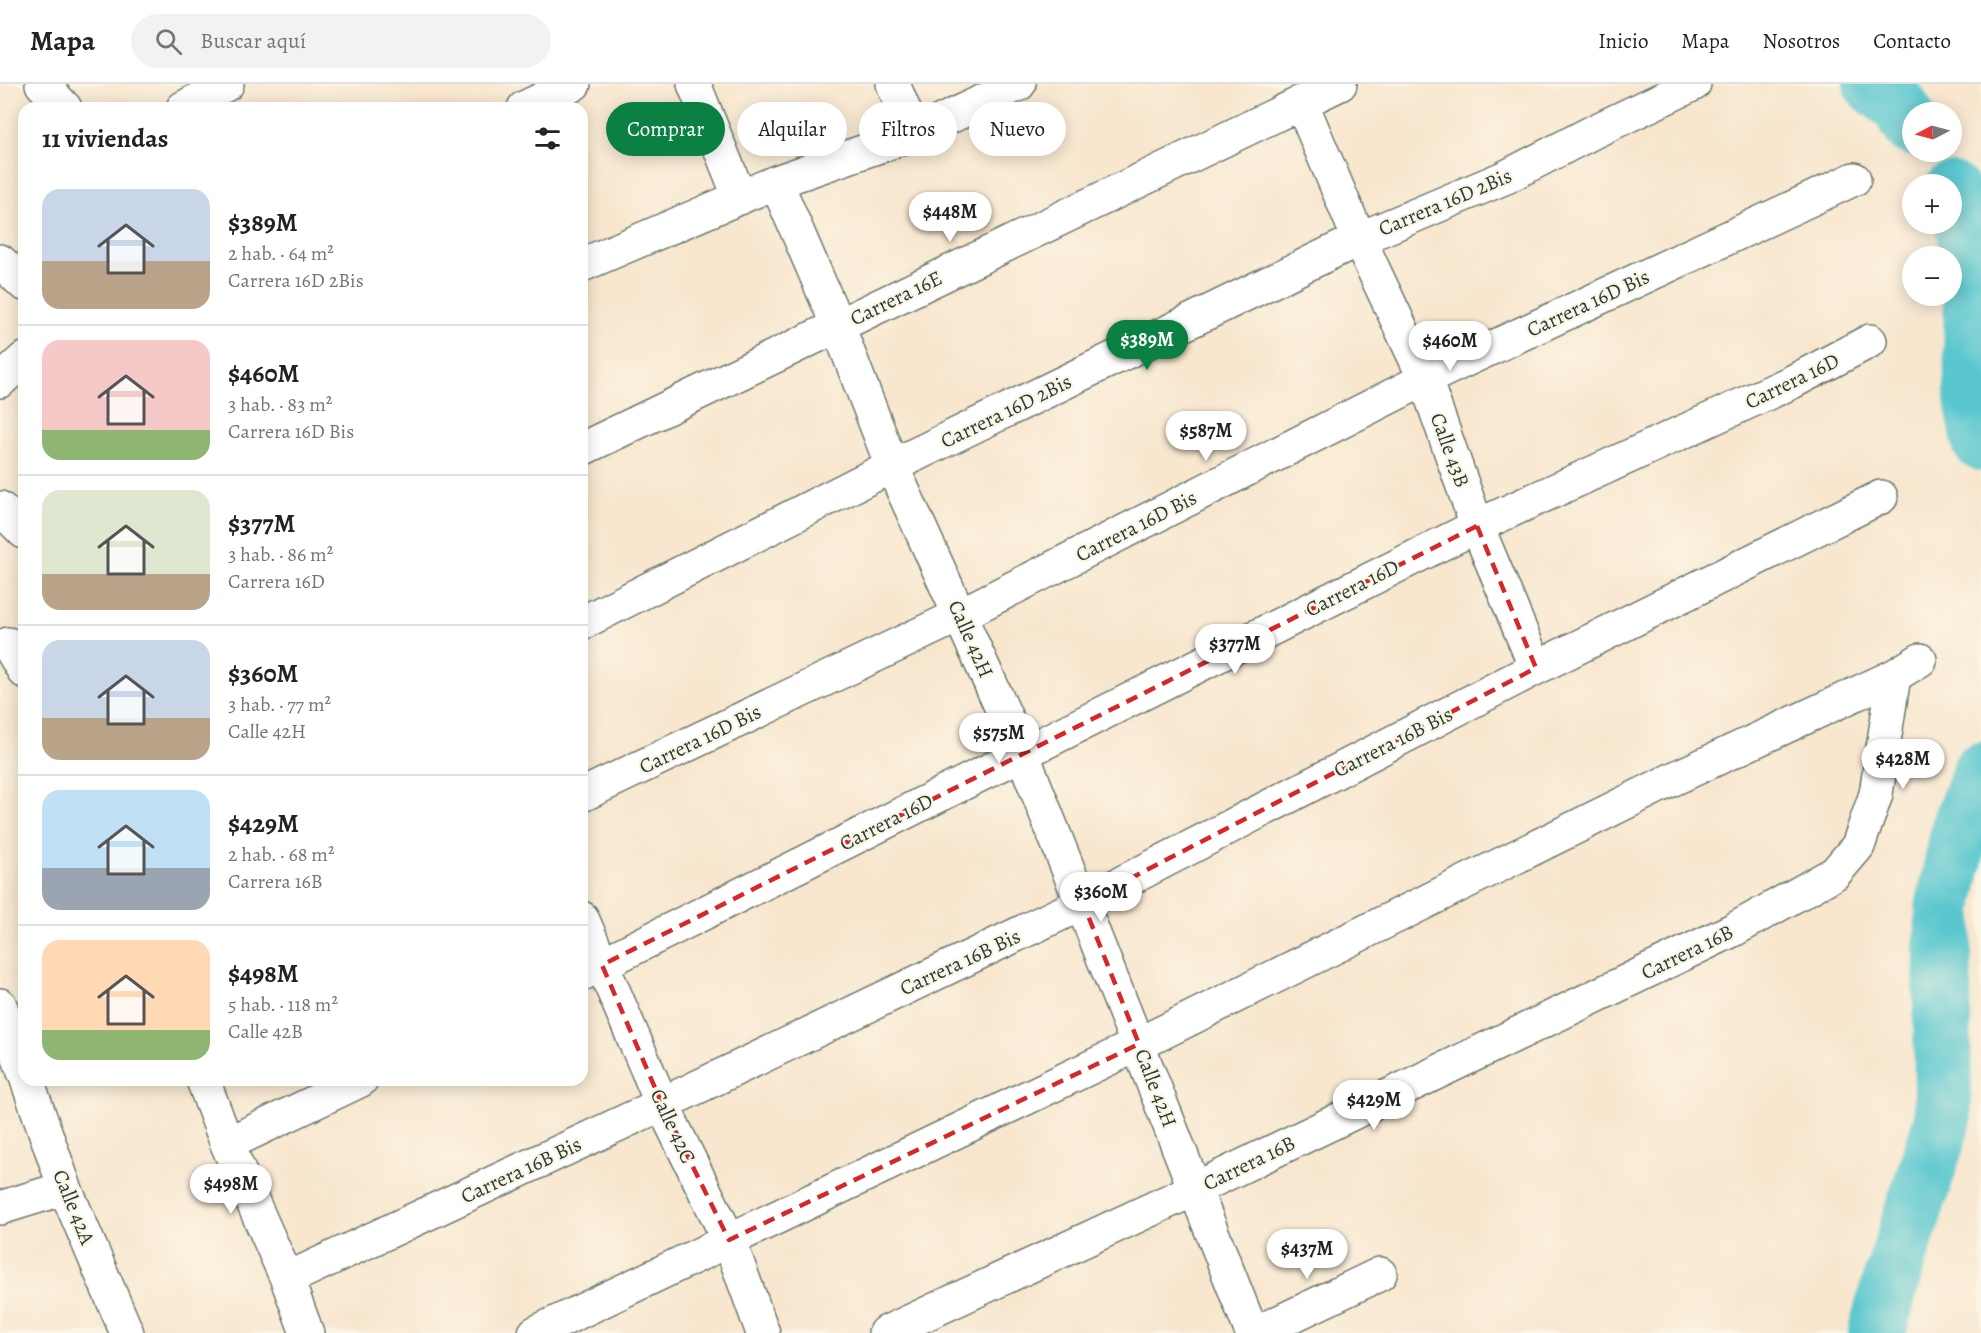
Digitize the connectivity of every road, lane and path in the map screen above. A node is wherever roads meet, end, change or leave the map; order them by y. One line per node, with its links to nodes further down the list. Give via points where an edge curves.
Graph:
1 (42, 84): 9 (street)
2 (227, 84): 10 (street)
3 (574, 84): 11 (street)
4 (694, 84): 18 (street)
5 (893, 84): 12 (street)
6 (1019, 84): 14 (street)
7 (1340, 84): 13 (street, Carrera 16E)
8 (1694, 84): 19 (street, Carrera 16D 2Bis, via 1506,177)
9 (59, 102)
10 (194, 102)
11 (536, 102)
12 (901, 102)
13 (1301, 102): 19 (street, Calle 43B); 23 (street, Carrera 16E)
14 (957, 114)
15 (859, 153): 17 (street)
16 (1854, 179): 26 (street, Carrera 16D Bis)
17 (776, 182): 18 (street); 23 (street, Calle 42H)
18 (740, 198): 21 (street)
19 (1359, 239): 26 (street, Calle 43B); 29 (street, Carrera 16D 2Bis)
20 (0, 261): 22 (street)
21 (588, 262)
22 (18, 278)
23 (838, 326): 28 (street, Carrera 16E); 29 (street, Calle 42H)
24 (1870, 341): 33 (street, Carrera 16D, via 1792,382)
25 (18, 364): 27 (street)
26 (1425, 379): 33 (street, Calle 43B); 34 (street, Carrera 16D Bis)
27 (0, 381)
28 (588, 445)
29 (892, 466): 34 (street, Calle 42H); 35 (street, Carrera 16D 2Bis)
30 (1881, 497): 36 (street, Carrera 16B Bis)
31 (0, 508): 32 (street)
32 (18, 526)
33 (1477, 526): 36 (street, Calle 43B); 37 (street, Carrera 16D)
34 (960, 615): 37 (street, Calle 42H); 38 (street, Carrera 16D Bis)
35 (588, 619)
36 (1536, 668): 39 (street, Carrera 16B Bis)
37 (1022, 753): 39 (street, Calle 42H); 41 (street, Carrera 16D)
38 (588, 792)
39 (1083, 903): 43 (street, Calle 42H); 48 (street, Carrera 16B Bis)
40 (588, 949): 41 (street, Calle 42C)
41 (592, 969): 48 (street, Calle 42C)
42 (0, 1005): 44 (street)
43 (1139, 1044): 51 (street, Calle 42H); 51 (street, Carrera 16B, via 1671,780 1907,668 1876,795 1858,846 1835,873 1735,929); 53 (street)
44 (18, 1055)
45 (29, 1086): 50 (street, Calle 42A)
46 (205, 1086): 49 (street)
47 (348, 1086): 49 (street)
48 (662, 1104): 53 (street, Calle 42C); 55 (street, Carrera 16B Bis)
49 (226, 1144): 55 (street)
50 (65, 1188): 52 (street); 56 (street, Calle 42A)
51 (1195, 1189): 60 (street, Carrera 16B); 61 (street, Calle 42H)
52 (0, 1208)
53 (729, 1240): 58 (street); 59 (street, Calle 42C)
54 (1380, 1274): 61 (street)
55 (287, 1279): 57 (street)
56 (127, 1333)
57 (307, 1333)
58 (535, 1333)
59 (763, 1333)
60 (885, 1333)
61 (1254, 1333)

